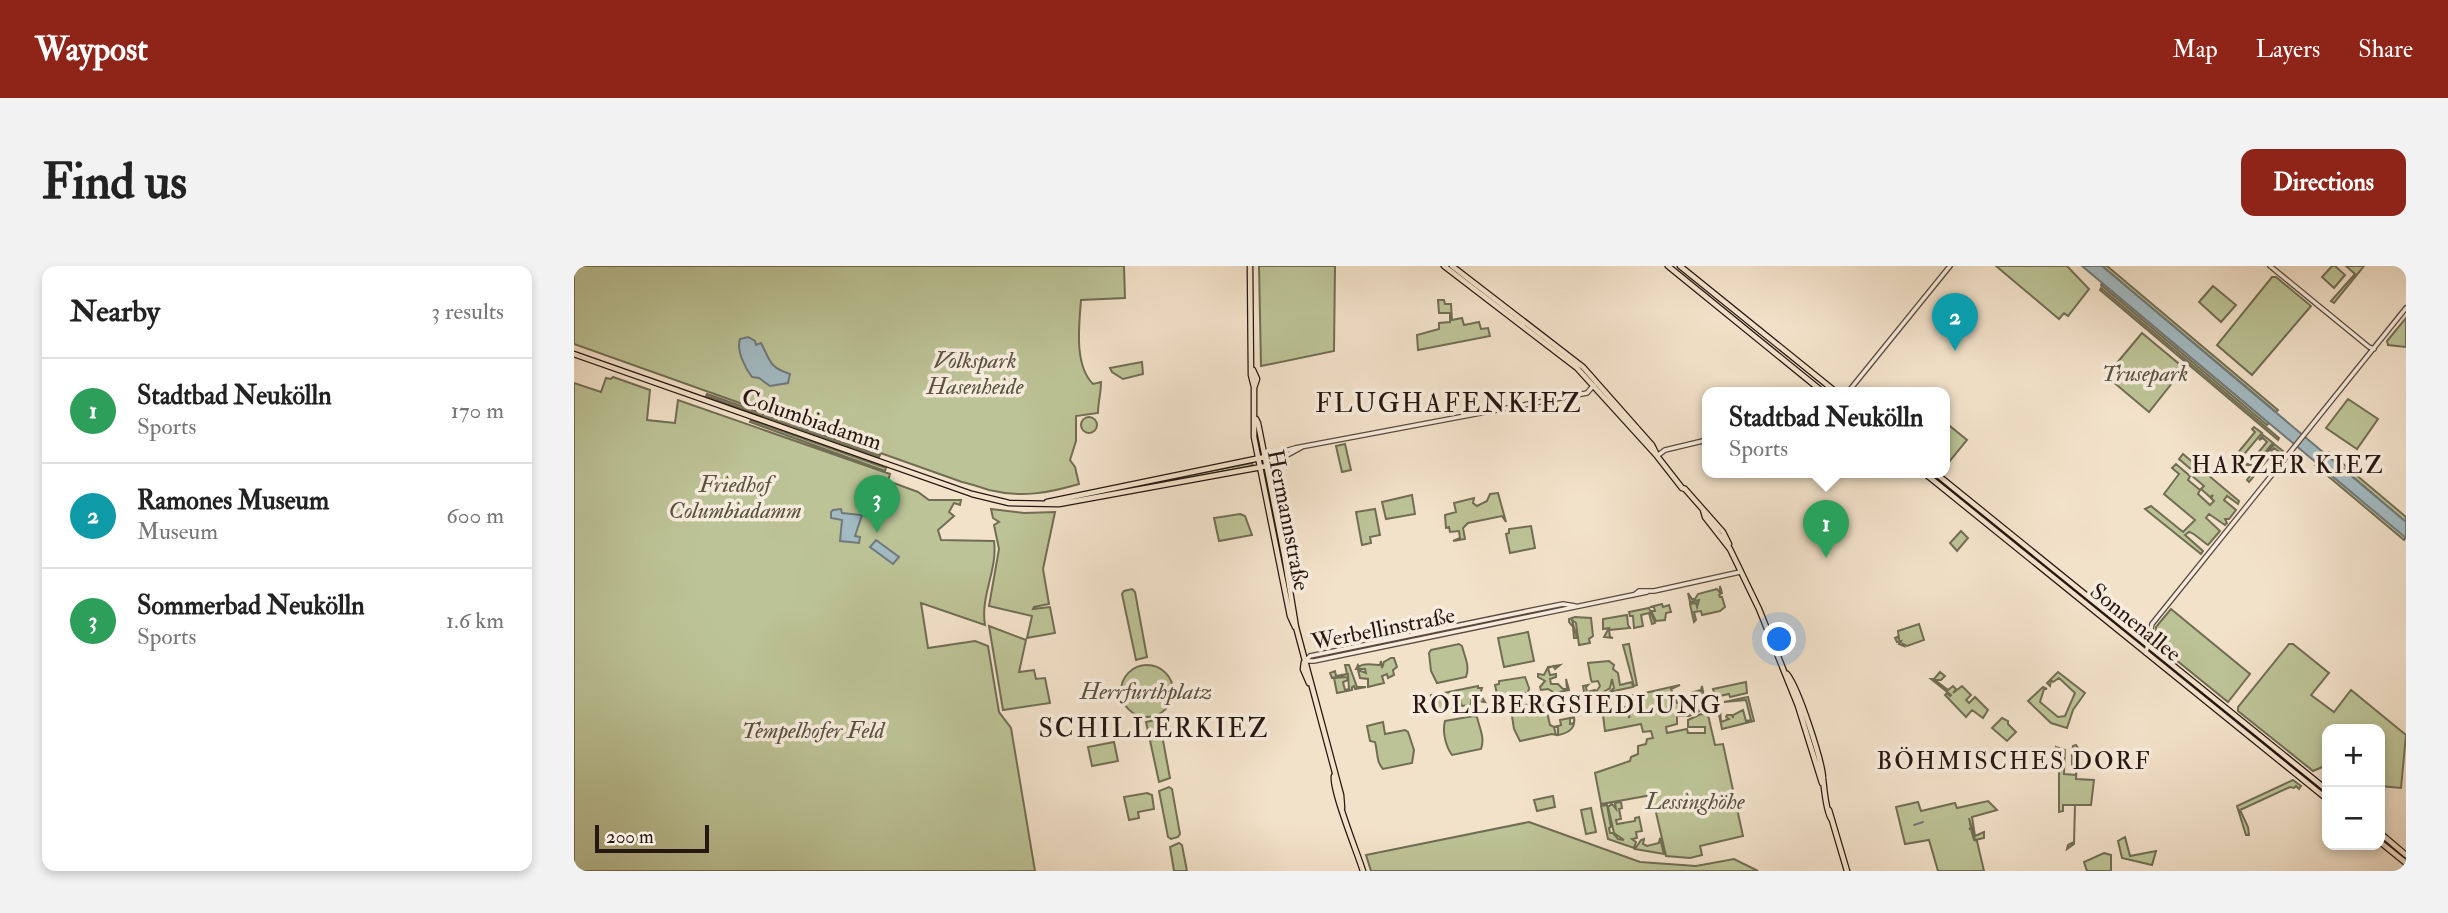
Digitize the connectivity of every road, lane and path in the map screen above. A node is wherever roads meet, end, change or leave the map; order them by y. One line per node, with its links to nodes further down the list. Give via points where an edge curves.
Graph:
1 (1250, 266): 18 (main road, Hermannstraße)
2 (1444, 266): 9 (main road)
3 (1452, 266): 9 (main road)
4 (1668, 266): 15 (main road)
5 (1680, 266): 16 (main road)
6 (1950, 266): 17 (street)
7 (2272, 266): 10 (street)
8 (2406, 309): 10 (street)
9 (1507, 311): 12 (main road); 13 (main road)
10 (2374, 349): 33 (street, via 2152,624)
11 (574, 354): 30 (main road, Columbiadamm, via 972,494 1009,503)
12 (1591, 376): 13 (main road); 14 (main road)
13 (1594, 385): 14 (main road); 20 (street, via 1587,393); 21 (main road)
14 (1602, 387): 21 (main road)
15 (1817, 387)
16 (1830, 387)
17 (1852, 387)
18 (1256, 419): 22 (main road, Hermannstraße); 23 (main road, Hermannstraße)
19 (1702, 441): 21 (street)
20 (1301, 447): 22 (street); 24 (street)
21 (1657, 456): 31 (main road, via 1725,534)
22 (1265, 457): 23 (main road, Columbiadamm); 24 (main road, Hermannstraße)
23 (1258, 459): 25 (main road, Hermannstraße); 28 (main road, Columbiadamm)
24 (1267, 466): 25 (main road, Columbiadamm); 32 (main road, Hermannstraße)
25 (1260, 467): 29 (main road, Columbiadamm); 32 (main road, Hermannstraße)
26 (1930, 478): 34 (main road, Sonnenallee)
27 (1941, 478): 33 (main road, Sonnenallee)
28 (1129, 484): 29 (main road); 30 (main road, Columbiadamm)
29 (1130, 492): 30 (main road, Columbiadamm)
30 (1041, 503)
31 (1741, 572): 35 (street, Werbellinstraße); 43 (main road, via 1786,674)
32 (1296, 627): 35 (main road, Hermannstraße)
33 (2148, 645): 34 (street); 36 (main road, Sonnenallee)
34 (2146, 653): 37 (main road, Sonnenallee)
35 (1304, 661): 42 (main road, Hermannstraße, via 1333,781)
36 (2323, 787)
37 (2322, 795)
38 (2385, 837): 40 (main road)
39 (2385, 846): 41 (main road)
40 (2406, 855)
41 (2406, 863)
42 (1363, 871)
43 (1847, 871)

